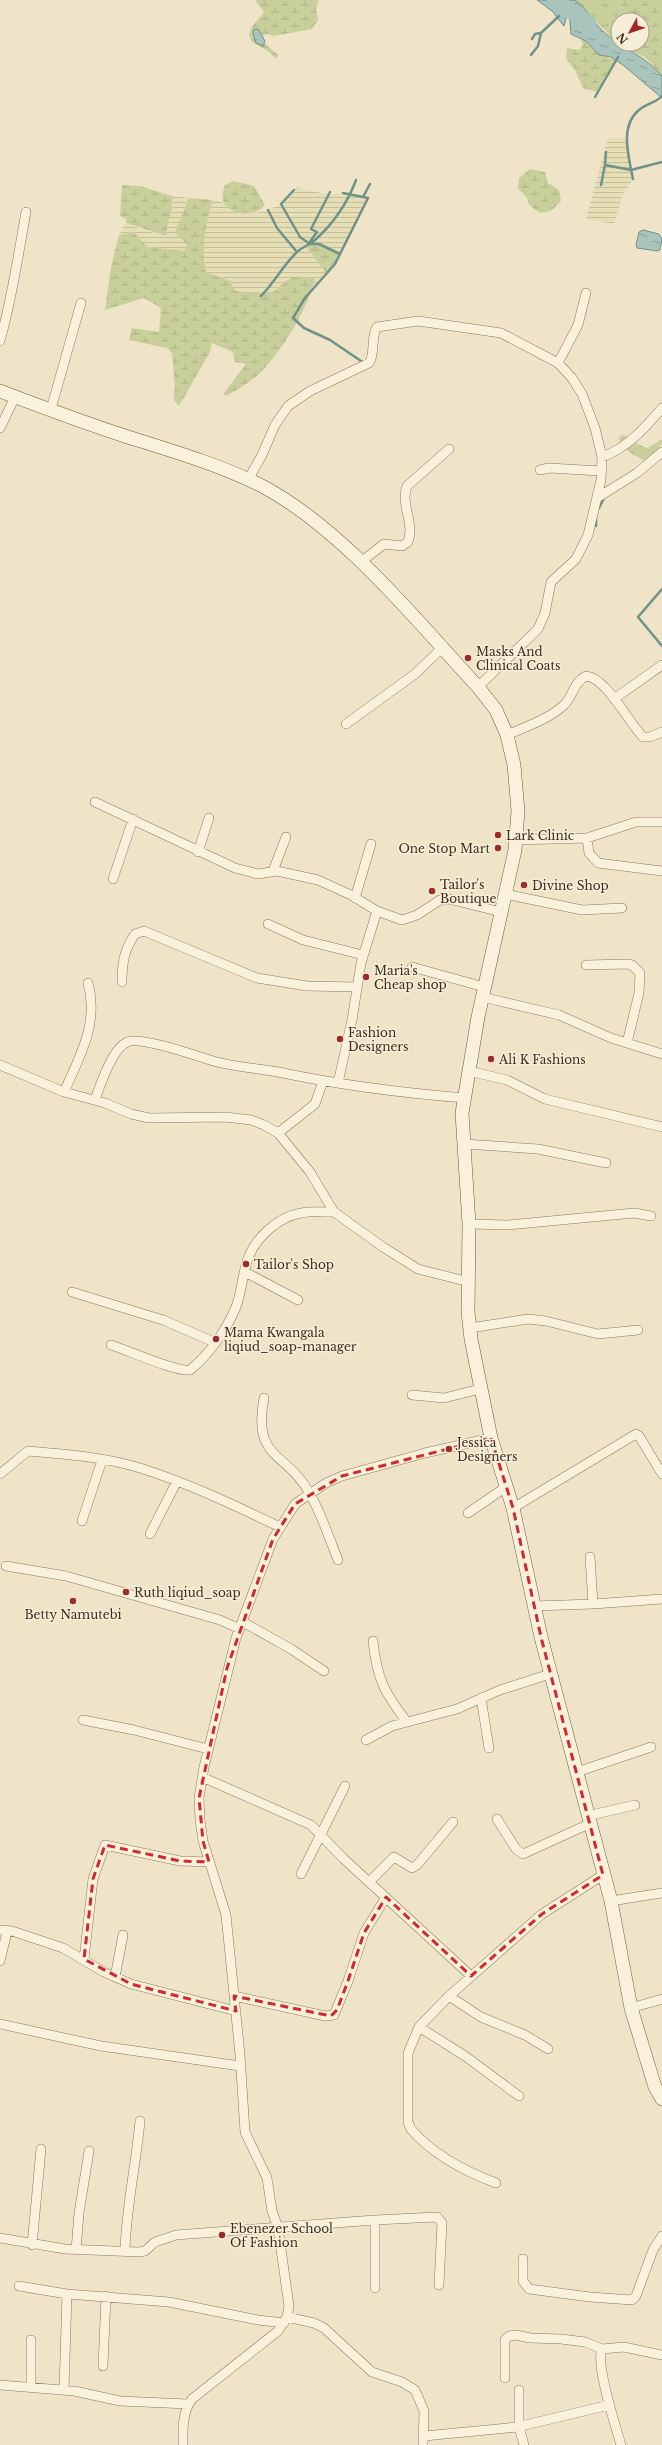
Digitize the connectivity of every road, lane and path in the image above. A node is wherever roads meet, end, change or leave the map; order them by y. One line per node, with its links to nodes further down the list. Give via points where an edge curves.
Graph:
1 (26, 212): 4 (street, via 14,273 13,293)
2 (586, 293): 5 (street, via 578,325)
3 (81, 303): 9 (street)
4 (0, 341)
5 (558, 364): 13 (street, via 572,378 582,394 595,428); 16 (street, via 501,333 418,321 377,327 372,340 369,363 310,391 288,406 275,425)
6 (0, 391): 7 (street)
7 (15, 397): 9 (street); 10 (street)
8 (662, 408): 13 (street, via 636,436)
9 (51, 409): 16 (street)
10 (0, 428)
11 (449, 449): 18 (street, via 406,486 404,494 411,530 408,542 402,546 384,544)
12 (662, 452): 17 (street, via 637,473)
13 (602, 457): 15 (street)
14 (540, 470): 15 (street, via 549,468)
15 (601, 471): 17 (street)
16 (248, 480): 18 (street, via 280,497)
17 (597, 498): 21 (street, via 588,535 580,553 549,586 541,626)
18 (361, 562): 19 (street)
19 (442, 648): 21 (street); 23 (street, via 416,674)
20 (662, 665): 22 (street)
21 (478, 688): 25 (street, via 496,710)
22 (614, 699): 24 (street, via 643,737); 25 (street, via 594,679 586,676 580,680 569,699 560,708)
23 (346, 724)
24 (662, 732)
25 (507, 735): 32 (street, via 517,788)
26 (95, 802): 28 (street)
27 (209, 818): 34 (street)
28 (133, 819): 34 (street); 37 (street)
29 (662, 822): 31 (street, via 636,822)
30 (286, 837): 35 (street)
31 (587, 838): 32 (street); 36 (street, via 589,853 598,864)
32 (516, 840): 38 (street)
33 (371, 844): 39 (street)
34 (198, 852): 35 (street, via 248,872 263,874)
35 (273, 871): 39 (street, via 318,880)
36 (662, 871)
37 (113, 879)
38 (506, 894): 40 (street, via 582,910); 42 (street)
39 (355, 898): 41 (street)
40 (622, 908)
41 (377, 911): 42 (street, via 402,920 417,915 434,902 449,899); 44 (street)
42 (501, 912): 50 (street)
43 (268, 924): 44 (street, via 303,940)
44 (363, 955): 49 (street)
45 (586, 965): 51 (street, via 627,964 632,965 640,973 639,994)
46 (412, 967): 50 (street)
47 (88, 982): 57 (street, via 88,1038)
48 (122, 982): 49 (street, via 123,957 126,950 135,934 144,931 257,978 307,986)
49 (357, 987): 56 (street)
50 (483, 992): 51 (street, via 559,1015); 54 (street)
51 (627, 1043): 52 (street)
52 (662, 1054)
53 (0, 1065): 57 (street)
54 (469, 1071): 58 (street); 60 (street, via 507,1080 545,1099)
55 (323, 1081): 56 (street); 59 (street, via 237,1067 166,1047 133,1041 124,1044 116,1053); 61 (street, via 315,1104)
56 (338, 1083): 58 (street)
57 (64, 1092): 59 (street)
58 (465, 1098): 62 (street, via 462,1113)
59 (95, 1099): 61 (street, via 149,1118 245,1119 258,1122)
60 (662, 1127)
61 (278, 1133): 64 (street, via 310,1172)
62 (464, 1144): 63 (street, via 538,1149); 66 (street)
63 (606, 1164)
64 (334, 1212): 67 (street, via 300,1213 270,1228 254,1246); 68 (street, via 382,1247 418,1269)
65 (651, 1216): 66 (street, via 634,1213 507,1225)
66 (469, 1224): 68 (street)
67 (245, 1272): 70 (street); 73 (street, via 236,1306)
68 (469, 1282): 71 (street)
69 (72, 1292): 73 (street, via 163,1320)
70 (298, 1300)
71 (470, 1328): 72 (street, via 528,1319 598,1334); 75 (street)
72 (638, 1330)
73 (214, 1342): 74 (street, via 194,1366 185,1371)
74 (111, 1345)
75 (480, 1389): 76 (street, via 444,1398); 78 (street)
76 (412, 1395)
77 (264, 1398): 84 (street, via 261,1428 267,1446)
78 (491, 1438): 83 (street); 84 (street, via 342,1476)
79 (102, 1460): 80 (street, via 28,1451); 82 (street, via 139,1468); 87 (street)
80 (0, 1474)
81 (662, 1474): 85 (street, via 636,1434)
82 (176, 1482): 88 (street, via 213,1495); 89 (street)
83 (506, 1487): 85 (street); 86 (street)
84 (310, 1493): 88 (street, via 295,1504); 91 (street)
85 (513, 1508): 95 (street)
86 (468, 1513)
87 (82, 1521)
88 (280, 1527): 96 (street)
89 (150, 1534)
90 (590, 1557): 94 (street)
91 (338, 1560)
92 (6, 1566): 96 (street, via 66,1576)
93 (662, 1599): 94 (street)
94 (593, 1604): 95 (street)
95 (534, 1606): 99 (street)
96 (241, 1625): 98 (street, via 291,1648); 106 (street, via 227,1668)
97 (373, 1641): 102 (street, via 379,1679)
98 (324, 1671)
99 (550, 1674): 100 (street); 107 (street)
100 (481, 1698): 102 (street, via 457,1709); 105 (street)
101 (83, 1720): 106 (street)
102 (407, 1722): 103 (street, via 383,1730)
103 (366, 1740)
104 (651, 1747): 107 (street)
105 (489, 1748)
106 (208, 1749): 108 (street)
107 (577, 1772): 112 (street)
108 (202, 1777): 114 (street, via 303,1820); 115 (street, via 199,1798 200,1820)
109 (345, 1786): 114 (street)
110 (635, 1805): 112 (street)
111 (497, 1819): 112 (street, via 516,1849 523,1854)
112 (588, 1820): 117 (street)
113 (453, 1822): 118 (street, via 417,1866 412,1868 394,1857)
114 (321, 1837): 116 (street); 118 (street)
115 (210, 1862): 124 (street, via 180,1861 105,1845 93,1879); 128 (street, via 224,1904)
116 (301, 1874)
117 (603, 1875): 121 (street); 126 (street, via 542,1914)
118 (370, 1881): 120 (street)
119 (662, 1893): 121 (street)
120 (386, 1897): 126 (street); 128 (street, via 364,1933 334,2015 325,2016)
121 (611, 1901): 131 (street)
122 (3, 1931): 124 (street, via 12,1931 39,1940); 125 (street)
123 (123, 1935): 127 (street)
124 (84, 1959): 127 (street)
125 (0, 1961)
126 (471, 1976): 129 (street)
127 (115, 1977): 132 (street, via 131,1984)
128 (234, 1996): 132 (street)
129 (449, 1996): 134 (street); 135 (street, via 481,2017 525,2035)
130 (662, 1999): 131 (street)
131 (631, 2008): 138 (street, via 655,2087)
132 (236, 2011): 136 (street)
133 (0, 2024): 136 (street, via 101,2046)
134 (419, 2027): 137 (street, via 465,2056); 142 (street, via 408,2053 408,2122 416,2135 443,2156 475,2175)
135 (548, 2049)
136 (240, 2066): 144 (street, via 245,2132 267,2178 272,2211)
137 (519, 2096)
138 (662, 2099)
139 (140, 2121): 149 (street, via 136,2167 126,2224)
140 (41, 2149): 147 (street)
141 (89, 2151): 148 (street)
142 (496, 2183)
143 (375, 2220): 144 (street); 151 (street, via 437,2217 441,2219); 153 (street)
144 (278, 2228): 149 (street, via 176,2235 154,2242 145,2251); 156 (street, via 288,2299)
145 (662, 2236): 150 (street, via 653,2250 636,2296 632,2300 529,2289 523,2281)
146 (0, 2238): 147 (street)
147 (32, 2245): 148 (street)
148 (76, 2250): 149 (street)
149 (125, 2251)
150 (524, 2259)
151 (439, 2285)
152 (19, 2286): 154 (street)
153 (375, 2288)
154 (67, 2294): 155 (street); 164 (street)
155 (106, 2296): 156 (street, via 170,2302 258,2320); 160 (street)
156 (285, 2320): 166 (street, via 278,2331 210,2383); 169 (street, via 314,2323 324,2328 372,2372 402,2382 415,2390 424,2411)
157 (31, 2340): 163 (street)
158 (602, 2348): 159 (street, via 624,2347); 161 (street, via 585,2342 509,2336 505,2340); 167 (street, via 602,2368)
159 (662, 2356)
160 (103, 2366)
161 (504, 2378)
162 (0, 2385): 163 (street)
163 (31, 2386): 164 (street)
164 (64, 2390): 166 (street, via 120,2401)
165 (519, 2390): 168 (street)
166 (188, 2404): 170 (street, via 183,2422)
167 (609, 2405): 168 (street); 172 (street)
168 (519, 2427): 169 (street); 171 (street)
169 (424, 2440)
170 (184, 2445)
171 (524, 2445)
172 (621, 2445)

